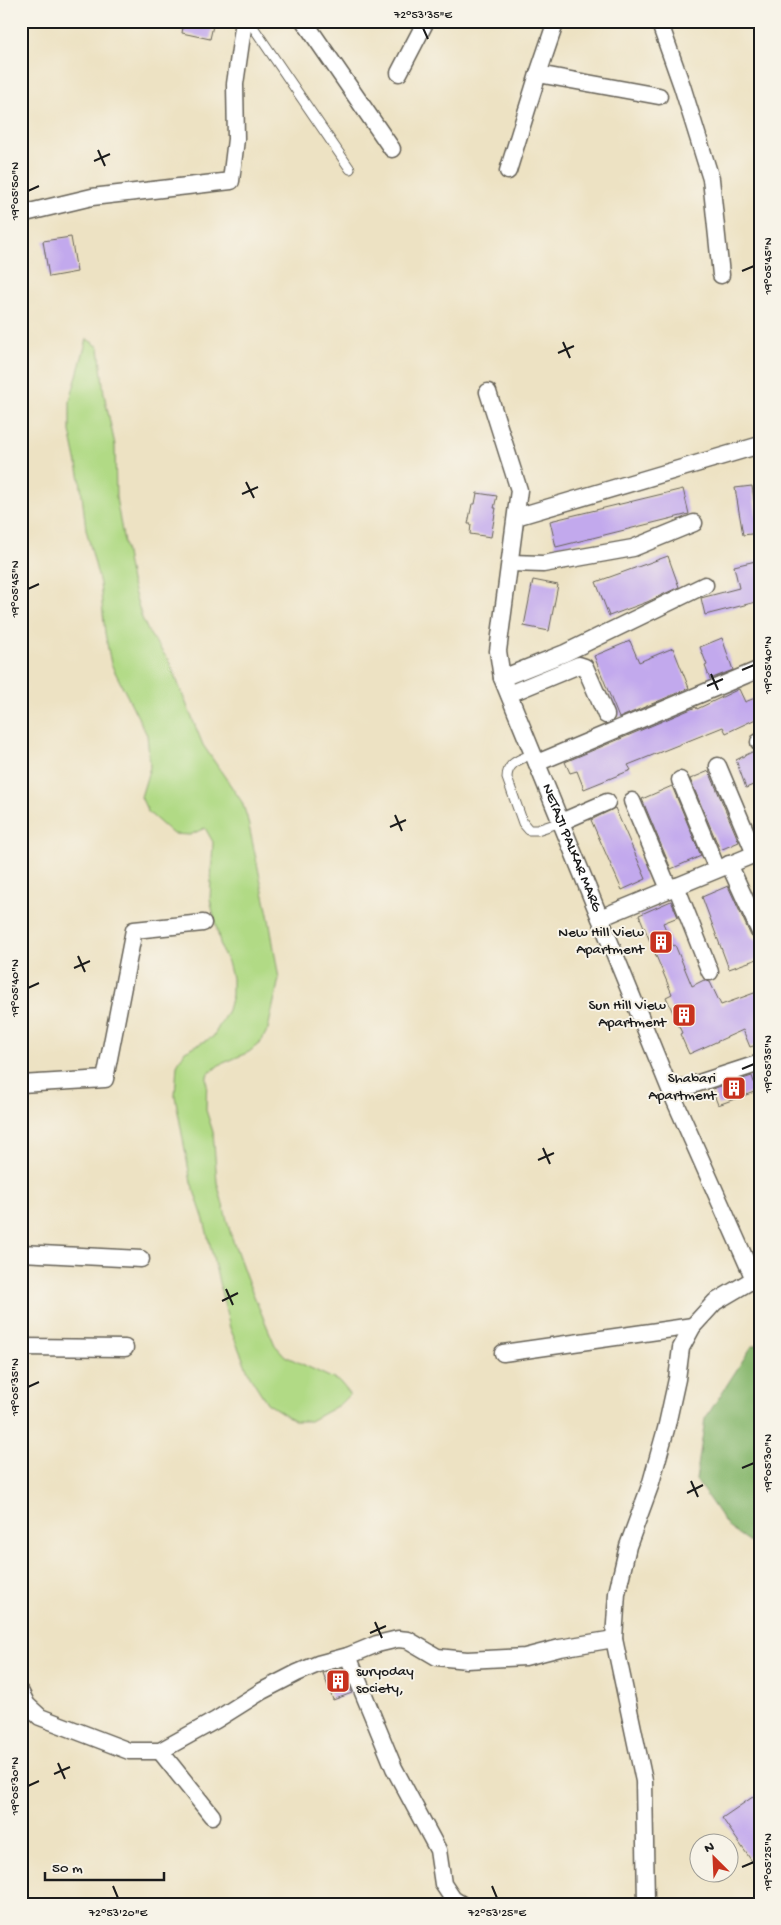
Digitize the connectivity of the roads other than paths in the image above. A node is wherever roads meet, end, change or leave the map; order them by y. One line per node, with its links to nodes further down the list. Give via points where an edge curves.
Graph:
1 (244, 21): 13 (street, via 235,84 236,139 231,181 92,197)
2 (249, 21): 11 (lane)
3 (304, 21): 10 (street)
4 (426, 21): 7 (street)
5 (556, 21): 8 (street)
6 (659, 21): 14 (street, via 711,179)
7 (398, 74)
8 (538, 74): 9 (street); 12 (street)
9 (659, 96)
10 (392, 149)
11 (350, 169)
12 (508, 171)
13 (21, 214)
14 (721, 275)
15 (488, 392): 17 (street, NETAJI PALKAR MARG, via 520,490)
16 (760, 445): 17 (street)
17 (516, 517): 19 (street, NETAJI PALKAR MARG)
18 (694, 523): 19 (street, via 633,548 543,564)
19 (510, 563): 22 (street, NETAJI PALKAR MARG, via 498,651)
20 (705, 585): 22 (street, via 565,653)
21 (760, 669): 25 (street)
22 (502, 678): 23 (street, NETAJI PALKAR MARG)
23 (509, 694): 24 (street, via 579,665 585,667); 25 (street, NETAJI PALKAR MARG)
24 (606, 715)
25 (535, 758): 30 (street, NETAJI PALKAR MARG); 30 (lane, via 511,764 507,772 523,823 529,830 537,830)
26 (718, 766): 31 (street)
27 (680, 780): 32 (street)
28 (632, 801): 33 (street)
29 (607, 802): 30 (street)
30 (561, 822): 34 (street, NETAJI PALKAR MARG)
31 (757, 853): 32 (street)
32 (723, 867): 33 (street); 36 (street)
33 (673, 888): 34 (street); 37 (street)
34 (600, 918): 40 (street, NETAJI PALKAR MARG)
35 (203, 923): 39 (street, via 134,930 105,1079)
36 (760, 932)
37 (710, 972)
38 (760, 1063): 40 (street)
39 (21, 1084)
40 (671, 1092): 43 (street, NETAJI PALKAR MARG)
41 (21, 1253): 42 (street)
42 (141, 1259)
43 (757, 1282): 44 (street, via 715,1302)
44 (693, 1326): 47 (street); 48 (street, via 681,1348 666,1429 616,1593)
45 (21, 1347): 46 (street)
46 (125, 1348)
47 (503, 1353)
48 (614, 1639): 49 (street, via 525,1657 467,1660 437,1657 408,1640 398,1639); 53 (street, via 644,1781)
49 (348, 1656): 51 (street, via 297,1673); 54 (street, via 394,1768 438,1850 443,1884 453,1899)
50 (21, 1693): 51 (street, via 27,1705 40,1717 129,1751)
51 (160, 1751): 52 (street)
52 (212, 1816)
53 (646, 1903)
54 (461, 1904)

